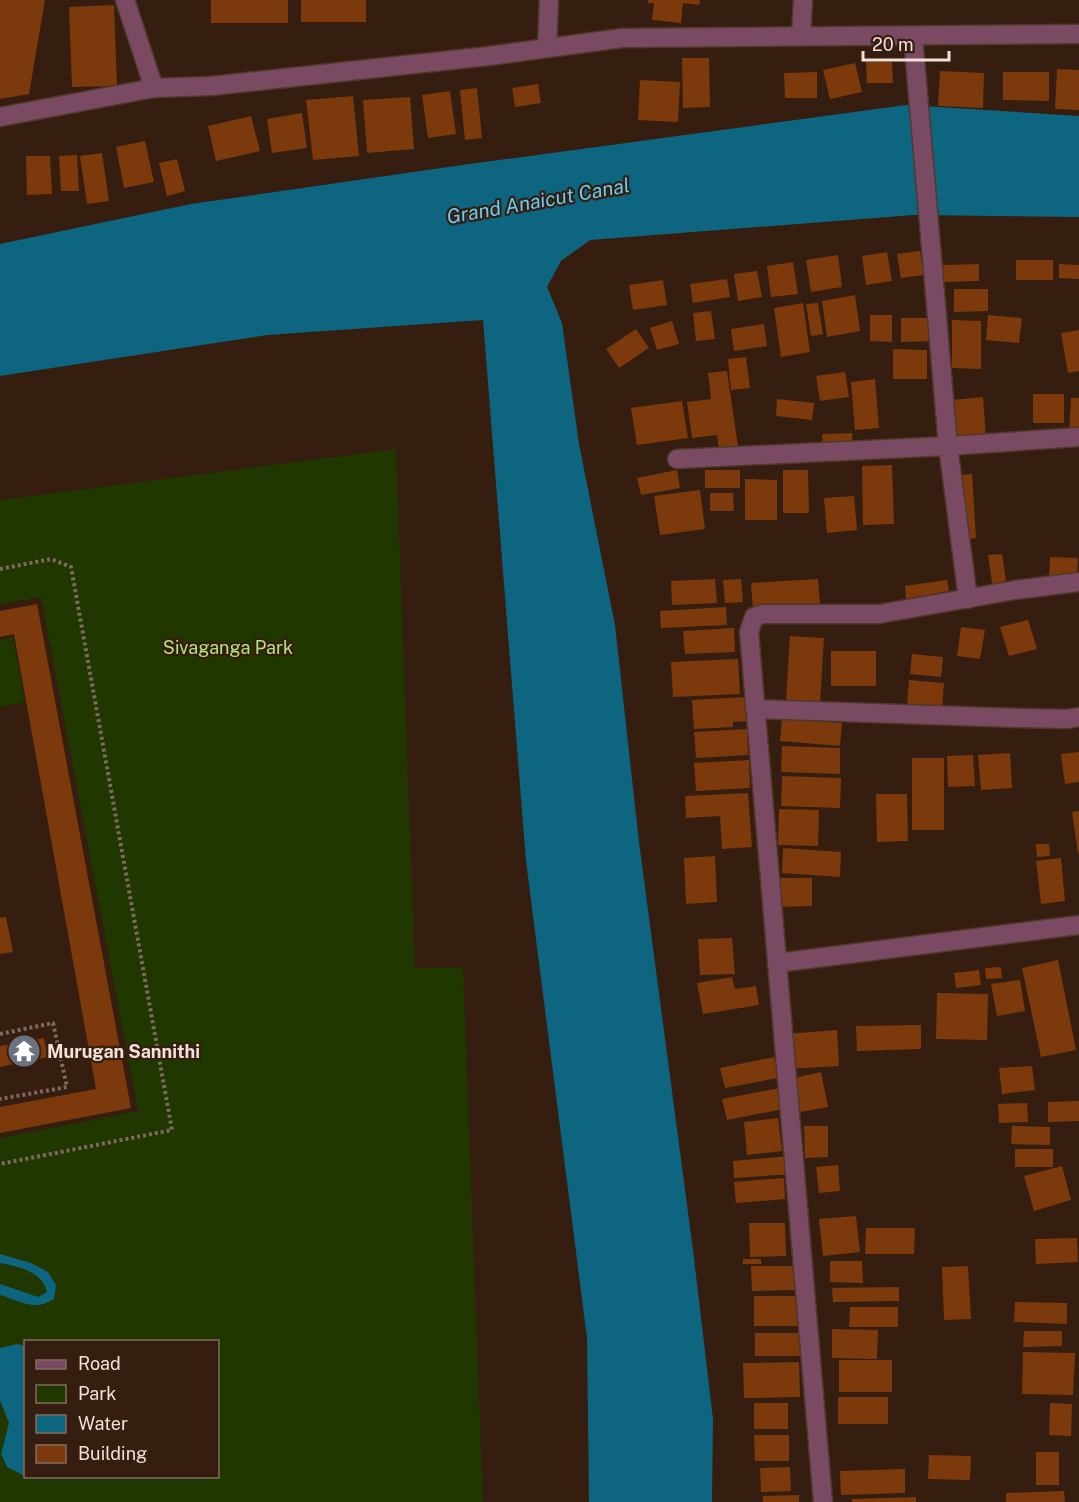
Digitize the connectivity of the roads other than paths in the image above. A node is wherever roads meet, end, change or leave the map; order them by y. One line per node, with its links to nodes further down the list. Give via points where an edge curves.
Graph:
1 (125, 0): 8 (street)
2 (549, 0): 7 (street)
3 (803, 0): 5 (street)
4 (1079, 34): 6 (street)
5 (801, 36): 6 (street); 7 (street, via 621,38)
6 (913, 36): 11 (street)
7 (547, 48): 8 (street, via 211,86)
8 (154, 88): 9 (street)
9 (0, 117)
10 (1079, 437): 11 (street)
11 (948, 447): 12 (street); 14 (street)
12 (677, 459)
13 (1079, 582): 14 (street)
14 (968, 599): 15 (street, via 879,614 754,617 749,632)
15 (755, 709): 16 (street); 18 (street)
16 (1079, 717)
17 (1079, 925): 18 (street)
18 (777, 963): 19 (street)
19 (823, 1502)

